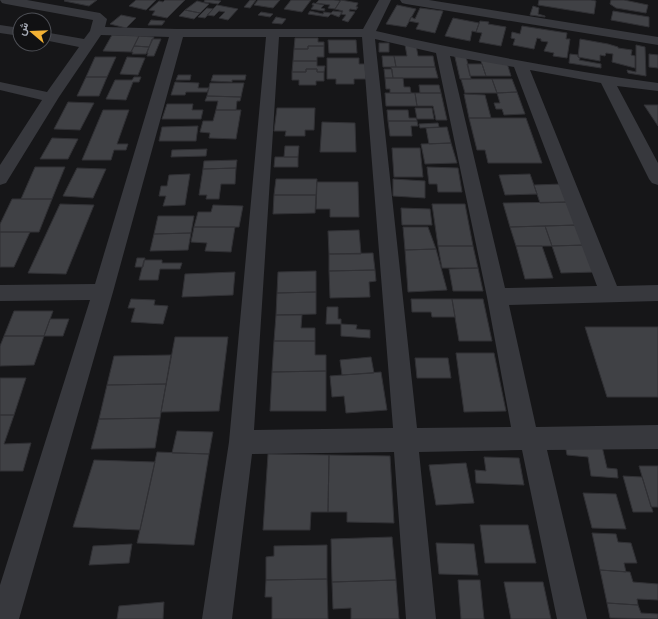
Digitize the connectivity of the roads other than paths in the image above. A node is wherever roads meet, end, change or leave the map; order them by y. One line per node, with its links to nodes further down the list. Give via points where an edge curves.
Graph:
1 (6, 0): 6 (street, via 95,16 100,19)
2 (385, 0): 9 (street)
3 (406, 0): 11 (street)
4 (0, 29): 5 (street)
5 (12, 31)
6 (97, 31): 7 (street); 12 (street)
7 (177, 33): 8 (street); 21 (street)
8 (273, 33): 9 (street); 29 (street)
9 (368, 33): 13 (street); 28 (street)
10 (52, 37): 12 (street)
11 (658, 41)
12 (88, 44): 18 (street)
13 (442, 50): 14 (street); 25 (street)
14 (520, 64): 15 (street); 24 (street)
15 (607, 80): 17 (street); 20 (street)
16 (0, 86): 18 (street)
17 (658, 87)
18 (51, 97): 19 (street)
19 (0, 179)
20 (658, 179)
21 (103, 292): 23 (street); 30 (street)
22 (658, 293): 24 (street)
23 (0, 294)
24 (610, 294): 25 (street)
25 (497, 297): 27 (street)
26 (658, 436): 27 (street)
27 (529, 438): 28 (street); 33 (street)
28 (406, 441): 29 (street); 32 (street)
29 (241, 442): 31 (street)
30 (4, 619)
31 (217, 619)
32 (421, 619)
33 (572, 619)

